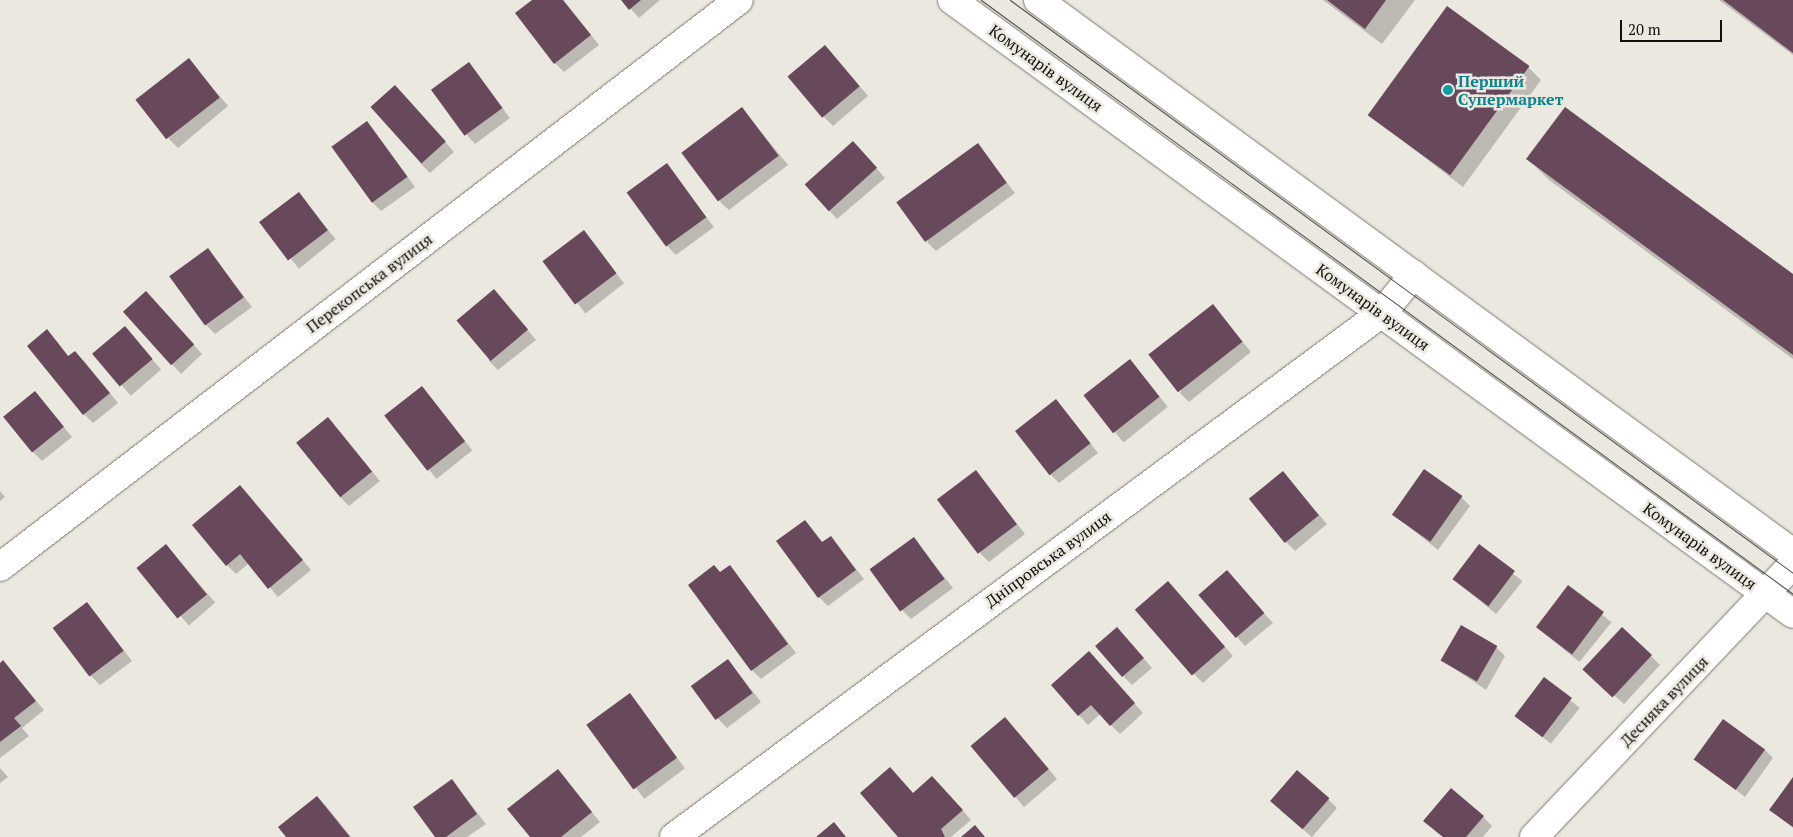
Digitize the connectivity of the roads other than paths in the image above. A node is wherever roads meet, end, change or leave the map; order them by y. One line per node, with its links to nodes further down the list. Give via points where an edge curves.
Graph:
1 (739, 0): 8 (street, Перекопська вулиця)
2 (952, 0): 5 (street, Комунарів вулиця)
3 (1038, 0): 4 (street)
4 (1414, 274): 5 (street, Дніпровська вулиця); 6 (street)
5 (1382, 313): 9 (street, Комунарів вулиця); 11 (street, Дніпровська вулиця)
6 (1793, 553)
7 (1793, 564): 9 (street, Десняка вулиця)
8 (0, 567)
9 (1766, 595): 10 (street, Комунарів вулиця); 12 (street, Десняка вулиця)
10 (1793, 614)
11 (674, 837)
12 (1534, 837)

